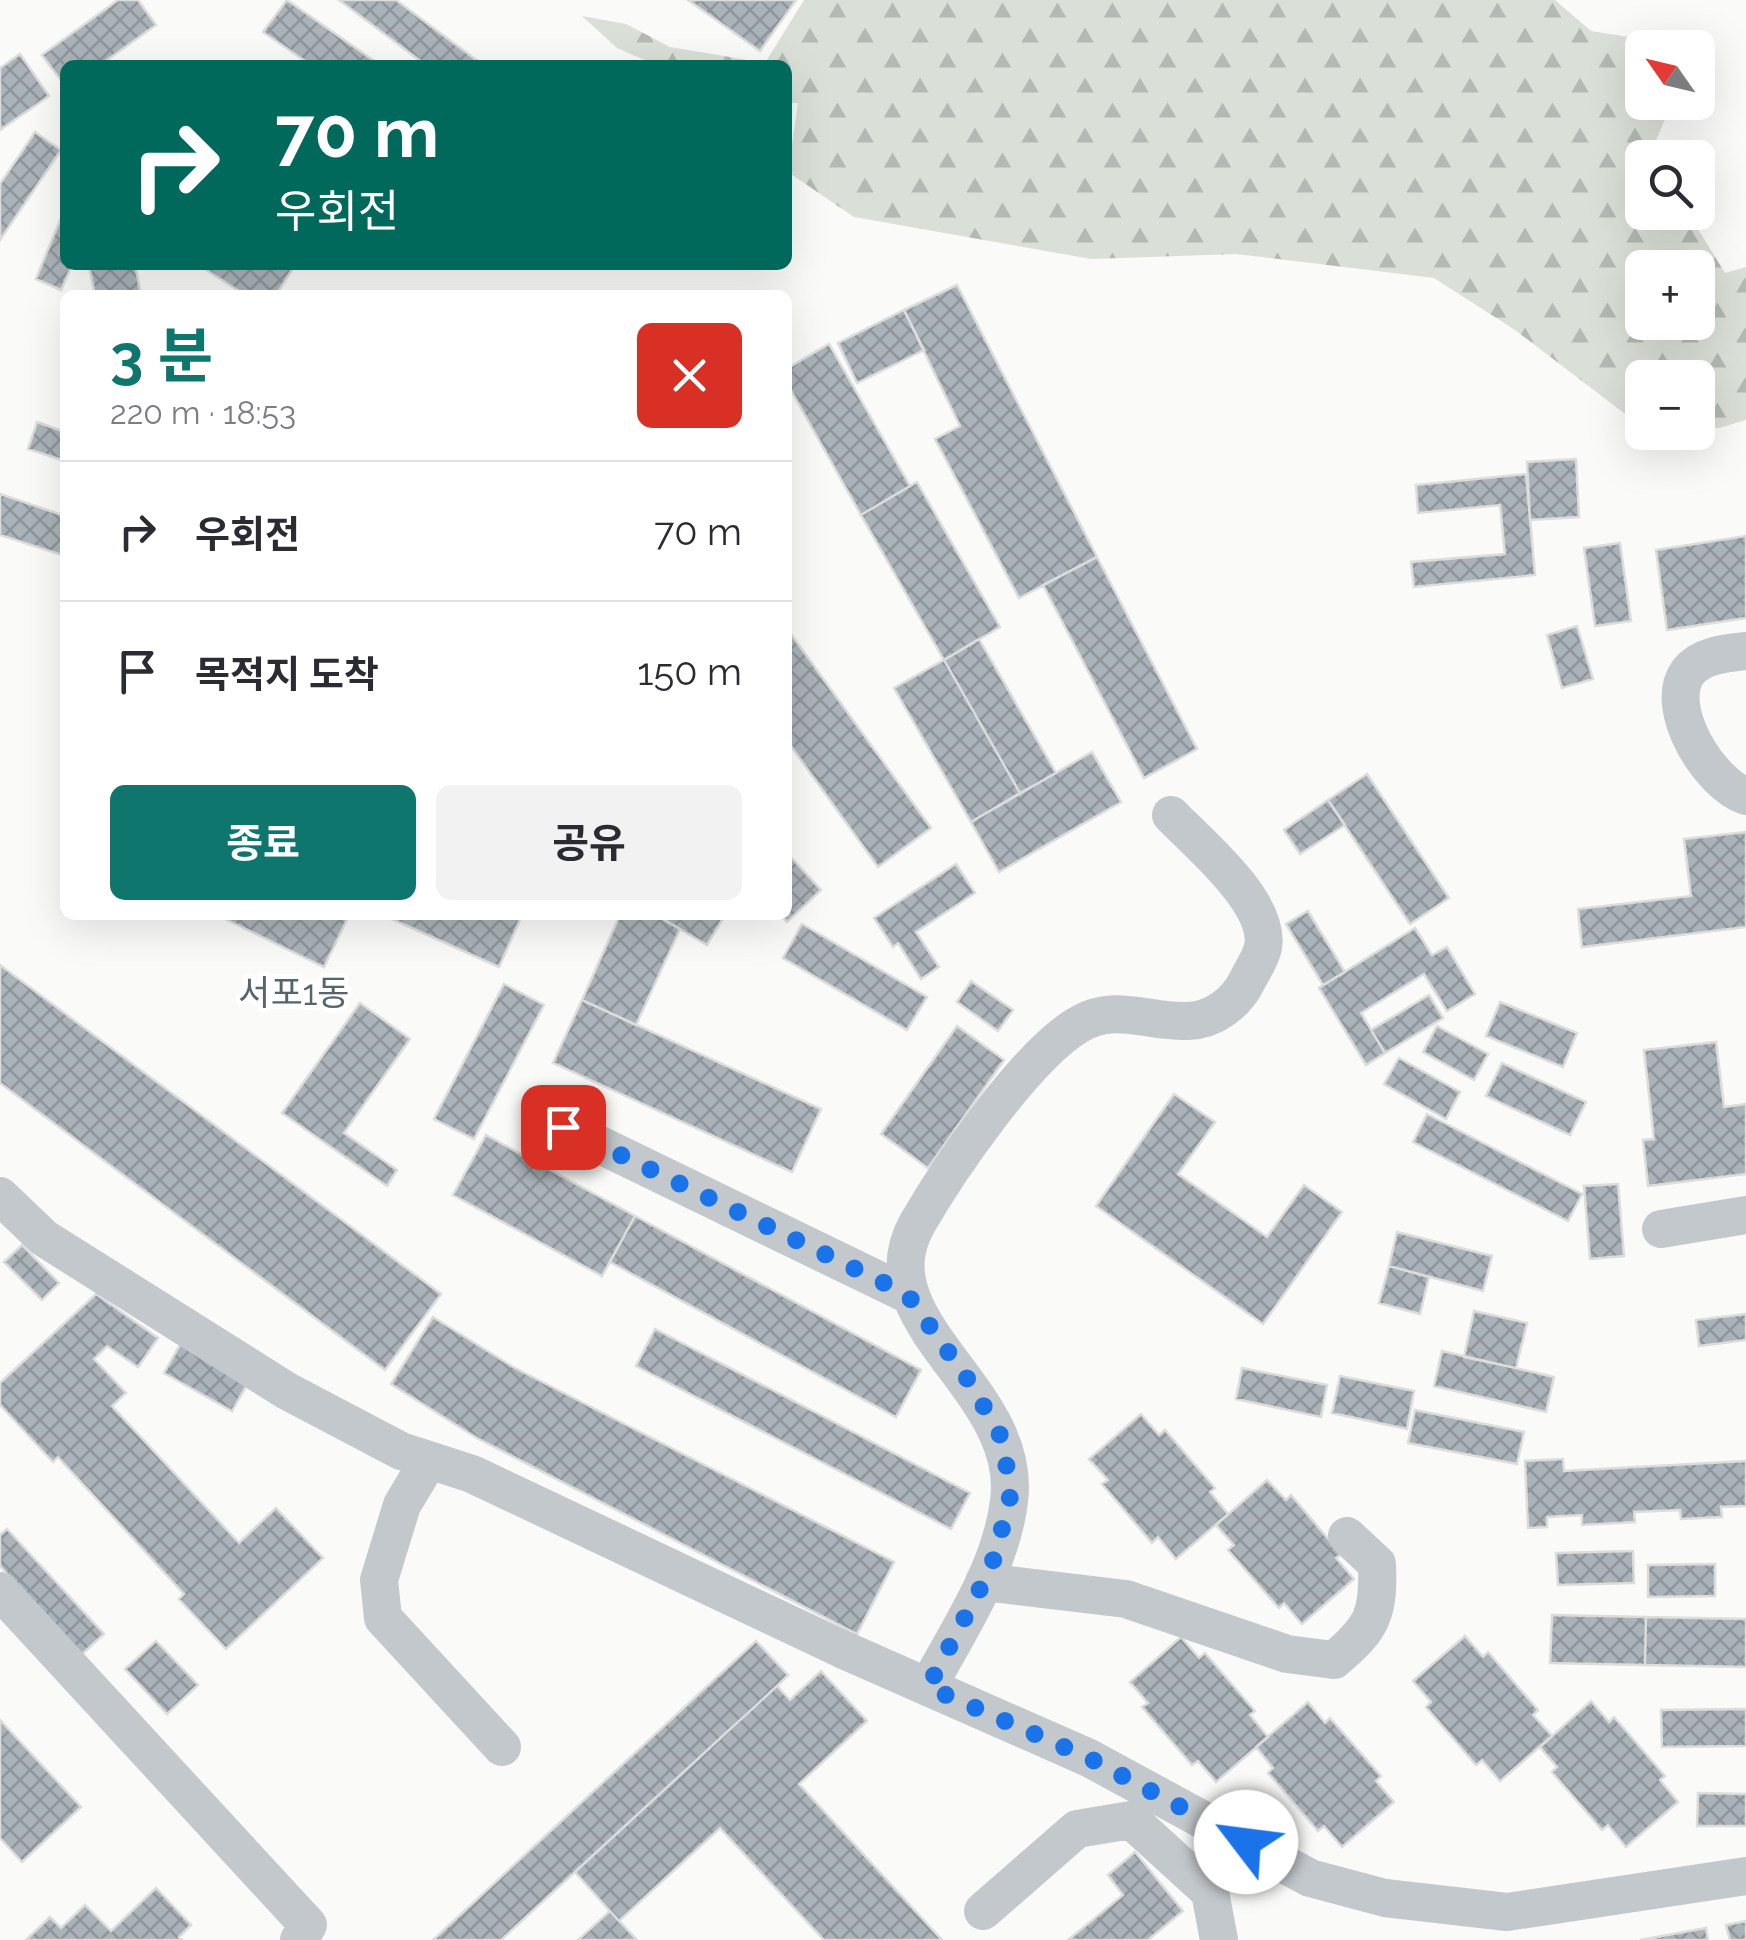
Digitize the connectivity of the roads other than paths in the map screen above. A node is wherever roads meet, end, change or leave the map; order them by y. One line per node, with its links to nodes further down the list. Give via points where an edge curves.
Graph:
1 (1746, 651): 2 (street, via 1713,655 1688,672 1679,703 1698,754)
2 (1746, 796)
3 (1171, 815): 8 (street, via 1254,902 1264,945 1242,992 1216,1015 1189,1021 1120,1011 1078,1024 1036,1062 980,1130 916,1227 903,1264)
4 (563, 1127): 8 (street)
5 (0, 1196): 9 (street, via 44,1238 287,1391)
6 (1746, 1216): 7 (street)
7 (1661, 1229)
8 (907, 1294): 11 (street, via 1004,1442 1010,1500)
9 (429, 1460): 13 (street, via 472,1474); 14 (street, via 402,1505 379,1580 383,1618)
10 (1347, 1536): 11 (street, via 1377,1564 1379,1603 1363,1636 1334,1660 1287,1654 1126,1599)
11 (984, 1582): 13 (street)
12 (0, 1591): 17 (street, via 308,1925)
13 (928, 1687): 15 (street, via 1089,1758 1310,1878 1385,1898 1507,1912)
14 (502, 1746)
15 (1746, 1876)
16 (983, 1911): 18 (street, via 1077,1829 1132,1820 1210,1892)
17 (299, 1940)
18 (1218, 1940)

